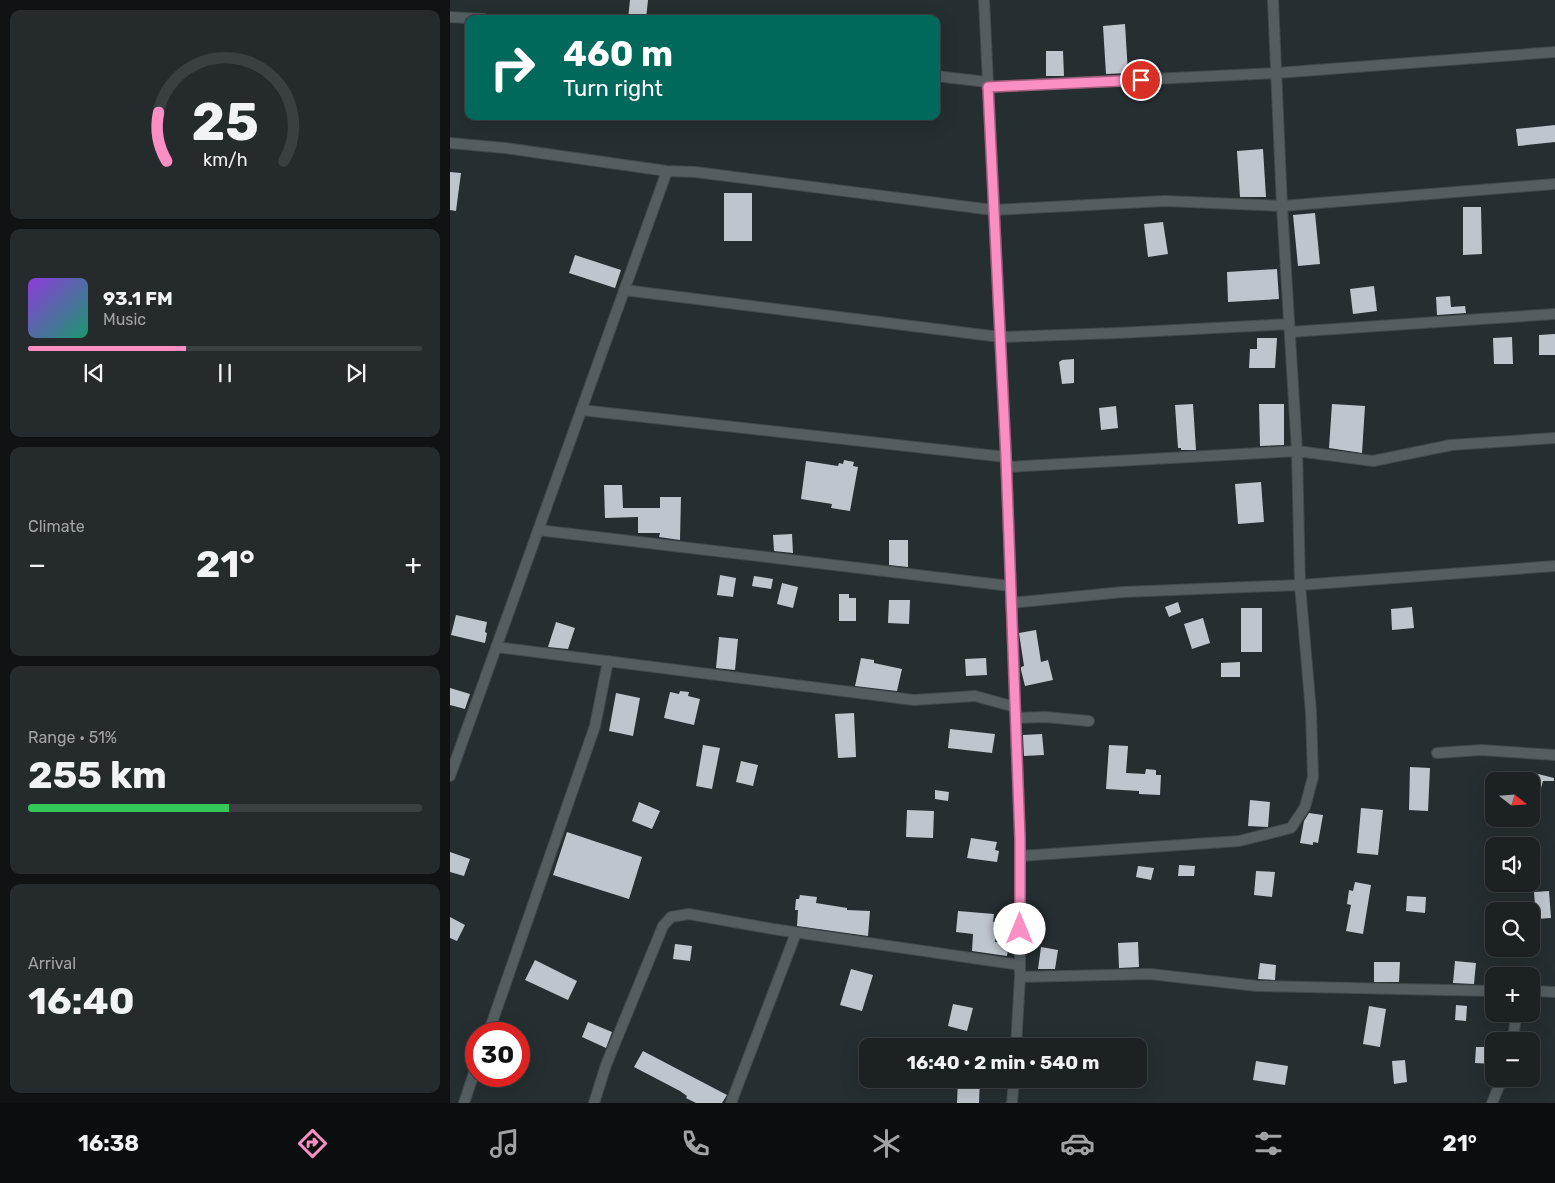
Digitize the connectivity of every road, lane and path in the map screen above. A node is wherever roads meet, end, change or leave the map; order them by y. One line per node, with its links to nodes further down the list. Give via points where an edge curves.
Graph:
1 (984, 0): 8 (street)
2 (1274, 0): 6 (street)
3 (450, 17): 4 (street)
4 (465, 18)
5 (1555, 52): 6 (street)
6 (1276, 73): 8 (street); 12 (street)
7 (940, 77): 8 (street)
8 (987, 84): 13 (street)
9 (450, 143): 10 (street)
10 (667, 171): 13 (street); 14 (street)
11 (1555, 184): 12 (street)
12 (1282, 206): 13 (street, via 1165,201); 16 (street)
13 (993, 210): 17 (street)
14 (624, 290): 17 (street); 18 (street)
15 (1555, 314): 16 (street)
16 (1290, 328): 17 (street); 20 (street)
17 (1000, 337): 21 (street)
18 (581, 410): 21 (street); 22 (street)
19 (1555, 438): 20 (street, via 1451,445 1373,462)
20 (1298, 451): 21 (street); 24 (street)
21 (1006, 462): 25 (street)
22 (538, 530): 25 (street); 27 (street)
23 (1555, 566): 24 (street)
24 (1300, 585): 26 (street, via 1123,592); 34 (street, via 1313,777 1305,807 1291,828 1239,841)
25 (1010, 586): 26 (street)
26 (1011, 603): 29 (street)
27 (496, 648): 28 (street); 33 (street)
28 (608, 661): 29 (street, via 914,700 975,696); 41 (street, via 595,726)
29 (1015, 712): 30 (street); 34 (street)
30 (1089, 720)
31 (1437, 753): 32 (street, via 1481,750)
32 (1555, 755)
33 (450, 776)
34 (1020, 856): 36 (street)
35 (796, 932): 36 (street); 47 (street, via 689,914 671,917 662,926); 48 (street)
36 (1020, 965): 37 (street)
37 (1020, 977): 38 (street, via 1150,974 1257,986); 42 (street)
38 (1485, 991)
39 (1540, 991): 40 (street)
40 (1555, 992)
41 (492, 1022)
42 (1016, 1038)
43 (469, 1087): 46 (street)
44 (1499, 1087): 50 (street)
45 (1013, 1088): 49 (street)
46 (464, 1103)
47 (594, 1103)
48 (731, 1103)
49 (1012, 1103)
50 (1492, 1103)

